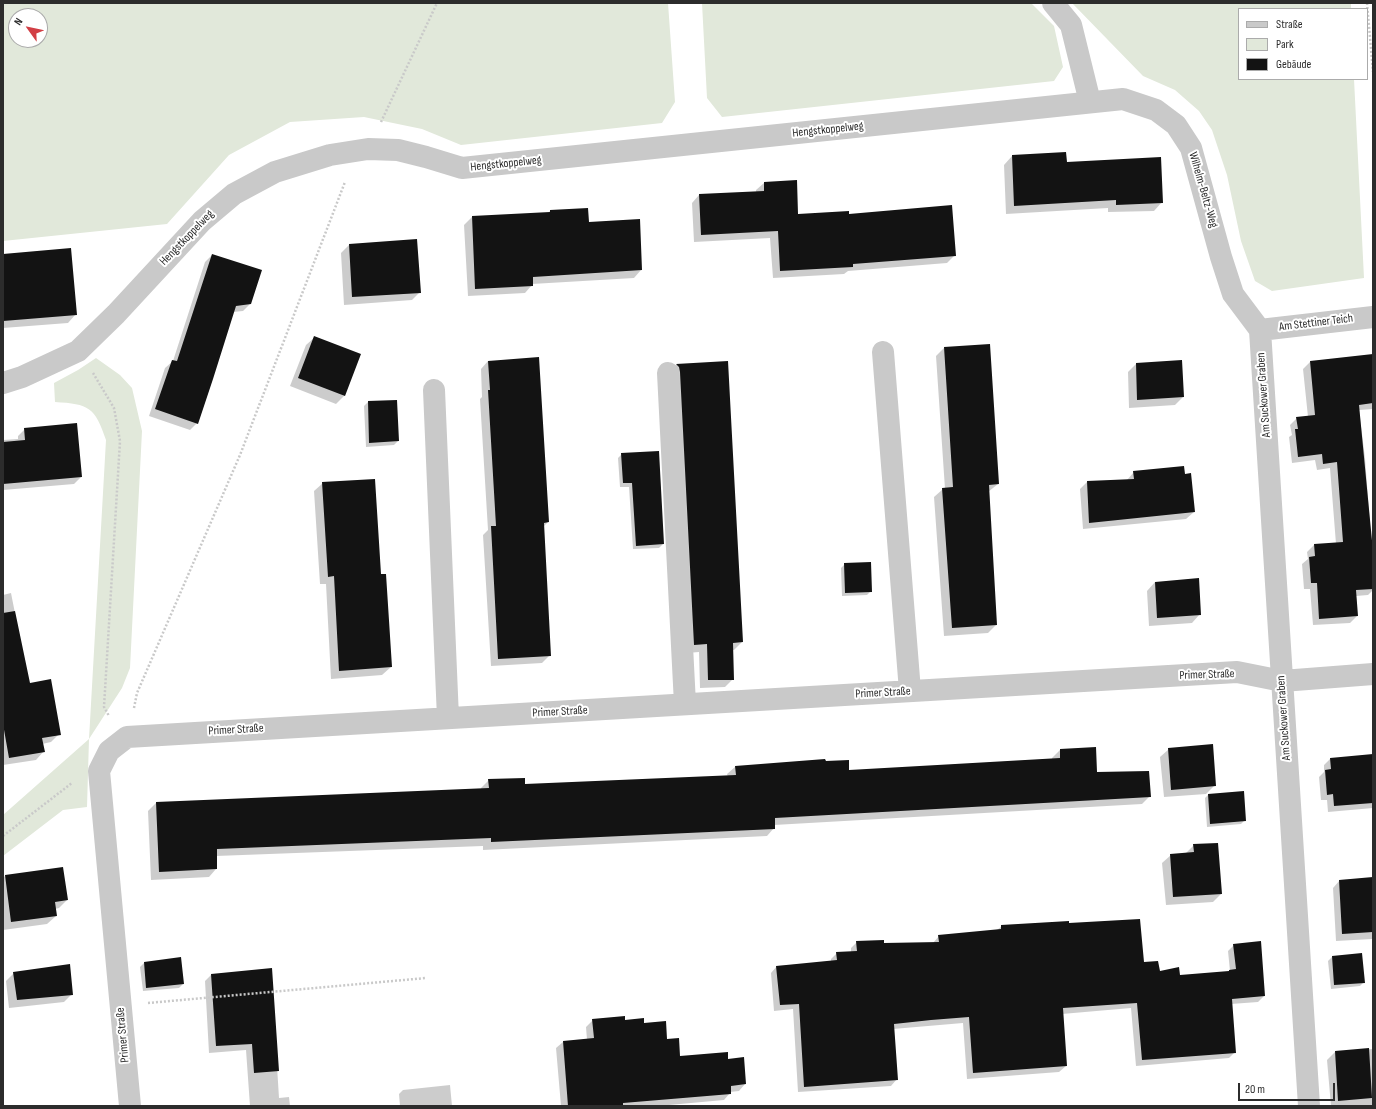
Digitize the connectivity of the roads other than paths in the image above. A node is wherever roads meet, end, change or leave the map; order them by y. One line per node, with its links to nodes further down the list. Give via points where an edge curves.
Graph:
1 (1053, 3): 2 (street, via 1071,25)
2 (1090, 102): 4 (street, Wilhelm-Beltz-Weg, via 1123,99 1156,110 1176,125 1192,148 1233,294); 7 (street, Hengstkoppelweg, via 462,168 398,150 368,149 330,155 275,172 234,194 202,220 116,314 78,351 22,378)
3 (1373, 317): 4 (street, Am Stettiner Teich)
4 (1260, 330): 10 (street, Am Suckower Graben)
5 (883, 352): 11 (street)
6 (668, 373): 12 (street)
7 (3, 383)
8 (434, 390): 13 (street)
9 (1373, 674): 10 (street, Primer Straße)
10 (1282, 681): 11 (street, Primer Straße, via 1237,672); 15 (street, Am Suckower Graben)
11 (910, 691): 12 (street, Primer Straße)
12 (685, 704): 13 (street, Primer Straße)
13 (448, 718): 14 (street, Primer Straße, via 127,736 109,751 99,770)
14 (130, 1106)
15 (1309, 1106)

